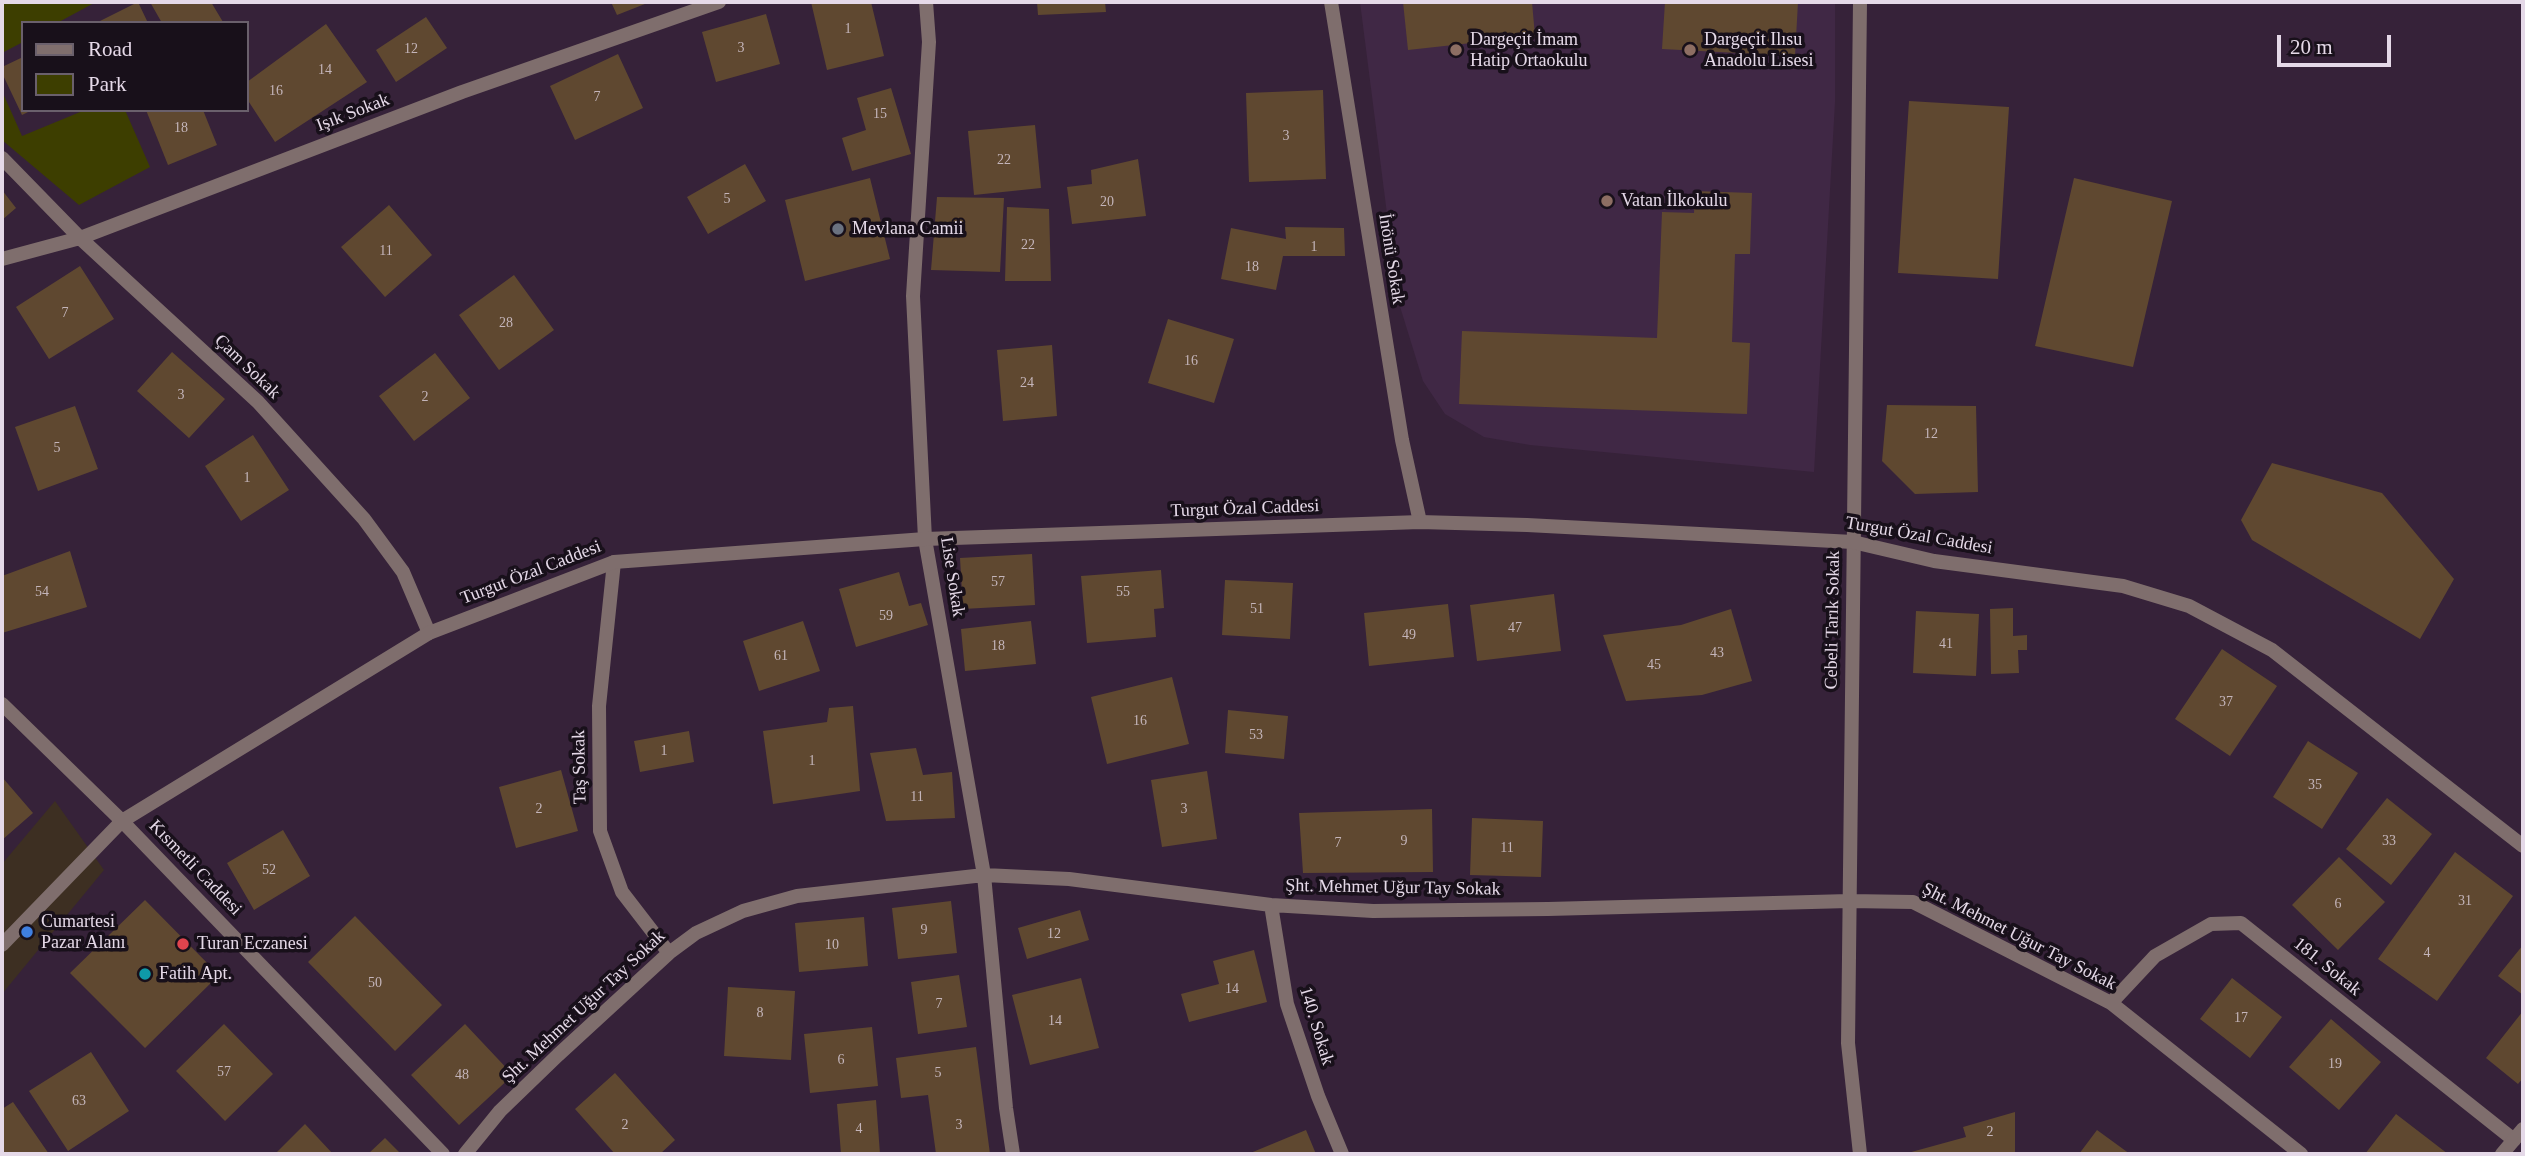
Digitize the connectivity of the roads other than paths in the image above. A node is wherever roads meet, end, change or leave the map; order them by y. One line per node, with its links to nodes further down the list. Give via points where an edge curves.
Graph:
1 (719, 2): 6 (street, Işık Sokak, via 461,92)
2 (926, 2): 9 (street, Lise Sokak, via 929,42 913,296)
3 (1331, 2): 8 (street, İnönü Sokak, via 1402,440)
4 (1860, 2): 10 (street, Cebeli Tarık Sokak)
5 (2, 158): 6 (street, Çam Sokak)
6 (80, 238): 7 (street, Işık Sokak); 12 (street, Çam Sokak, via 258,402 364,519 403,572)
7 (2, 259)
8 (1420, 522): 9 (street, Turgut Özal Caddesi); 10 (street, Turgut Özal Caddesi)
9 (925, 538): 11 (street, Turgut Özal Caddesi); 16 (street, Lise Sokak)
10 (1853, 542): 15 (street, Turgut Özal Caddesi, via 1934,561 2123,586 2189,606 2272,650); 17 (street, Cebeli Tarık Sokak)
11 (614, 562): 12 (street, Turgut Özal Caddesi); 20 (street, Taş Sokak, via 599,706 600,831 621,892)
12 (429, 633): 14 (street, Turgut Özal Caddesi)
13 (2, 704): 14 (street, Kısmetli Caddesi)
14 (122, 821): 19 (street, Turgut Özal Caddesi); 23 (street, Kısmetli Caddesi)
15 (2523, 846)
16 (984, 876): 18 (street, Şht. Mehmet Uğur Tay Sokak, via 1069,879); 20 (street, Şht. Mehmet Uğur Tay Sokak, via 797,896 743,911 696,933); 25 (street, Lise Sokak)
17 (1849, 901): 18 (street, Şht. Mehmet Uğur Tay Sokak, via 1373,911); 21 (street, Şht. Mehmet Uğur Tay Sokak, via 1913,902); 27 (street, Cebeli Tarık Sokak, via 1848,1043)
18 (1271, 905): 26 (street, 140. Sokak, via 1287,1004)
19 (2, 945)
20 (669, 953): 24 (street, Şht. Mehmet Uğur Tay Sokak, via 500,1111)
21 (2110, 1003): 22 (street, 181. Sokak, via 2155,956 2211,924 2241,923); 28 (street, Şht. Mehmet Uğur Tay Sokak)
22 (2518, 1135): 29 (street)
23 (443, 1154)
24 (466, 1154)
25 (1013, 1154)
26 (1342, 1154)
27 (1860, 1154)
28 (2301, 1154)
29 (2502, 1154)

